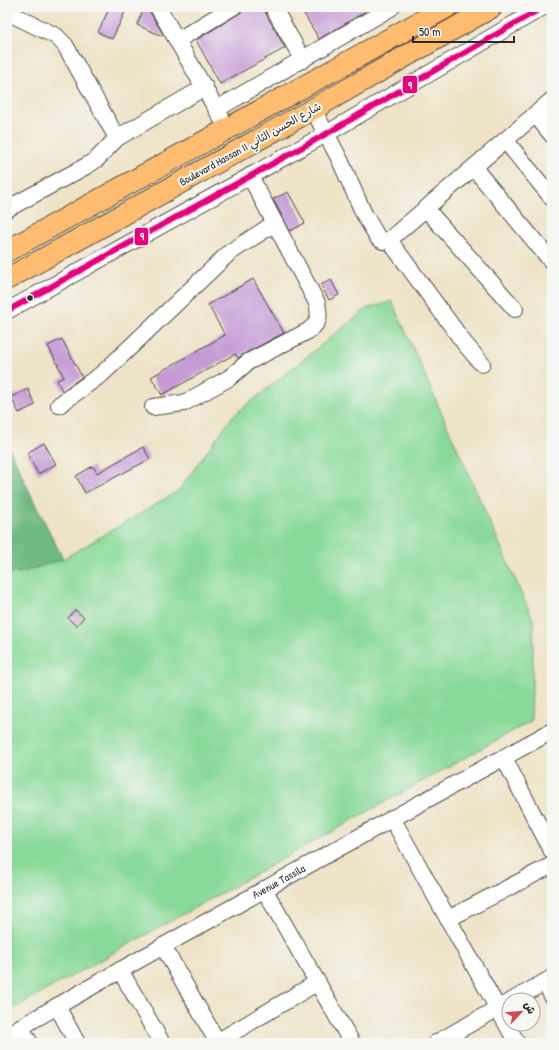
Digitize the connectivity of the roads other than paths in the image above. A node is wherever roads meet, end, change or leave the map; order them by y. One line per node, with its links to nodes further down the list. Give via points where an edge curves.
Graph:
1 (158, 7): 11 (street)
2 (233, 7): 11 (street)
3 (273, 7): 12 (street)
4 (392, 7): 8 (street)
5 (447, 7): 10 (main road)
6 (492, 7): 16 (main road, Boulevard Hassan II شارع الحسن الثاني)
7 (543, 7): 19 (street)
8 (375, 11): 10 (street); 12 (street)
9 (7, 12): 21 (street, via 56,36 65,45)
10 (389, 38): 18 (main road)
11 (178, 40): 13 (street)
12 (303, 60): 15 (street)
13 (205, 87): 15 (street); 21 (street)
14 (552, 100): 17 (street)
15 (217, 109): 18 (street)
16 (313, 109): 19 (street); 32 (main road, Boulevard Hassan II شارع الحسن الثاني)
17 (535, 114): 20 (street); 22 (street)
18 (227, 129): 30 (main road)
19 (326, 134): 24 (street); 29 (street, via 378,238 383,241)
20 (552, 135)
21 (118, 138): 26 (street, via 88,165)
22 (505, 140): 23 (street); 25 (street)
23 (474, 168): 27 (street); 31 (street)
24 (250, 176): 28 (street); 34 (street)
25 (552, 198)
26 (7, 209)
27 (426, 209): 29 (street); 33 (street)
28 (275, 223): 36 (street, via 229,253 102,372); 37 (street, via 318,303 320,315 316,325 248,362 229,378 184,403)
29 (389, 240): 35 (street)
30 (7, 251)
31 (552, 262)
32 (7, 279)
33 (515, 309)
34 (7, 311)
35 (482, 364)
36 (59, 405)
37 (153, 407)
38 (552, 731): 39 (street, Avenue Tassila)
39 (504, 758): 40 (street, Avenue Tassila); 41 (street)
40 (392, 818): 43 (street, Avenue Tassila); 44 (street)
41 (552, 851)
42 (552, 865): 44 (street)
43 (264, 889): 45 (street, Avenue Tassila); 47 (street)
44 (448, 919): 50 (street)
45 (163, 946): 46 (street, Avenue Tassila); 55 (street)
46 (120, 970): 51 (street, Avenue Tassila); 58 (street)
47 (318, 982): 55 (street); 59 (street)
48 (550, 985): 49 (street)
49 (533, 992)
50 (501, 1000)
51 (57, 1006): 53 (street, Avenue Tassila); 57 (street)
52 (501, 1007): 60 (street)
53 (14, 1031): 56 (street)
54 (513, 1032): 61 (street)
55 (218, 1042)
56 (30, 1043)
57 (77, 1043)
58 (162, 1043)
59 (352, 1043)
60 (436, 1043)
61 (517, 1043)

